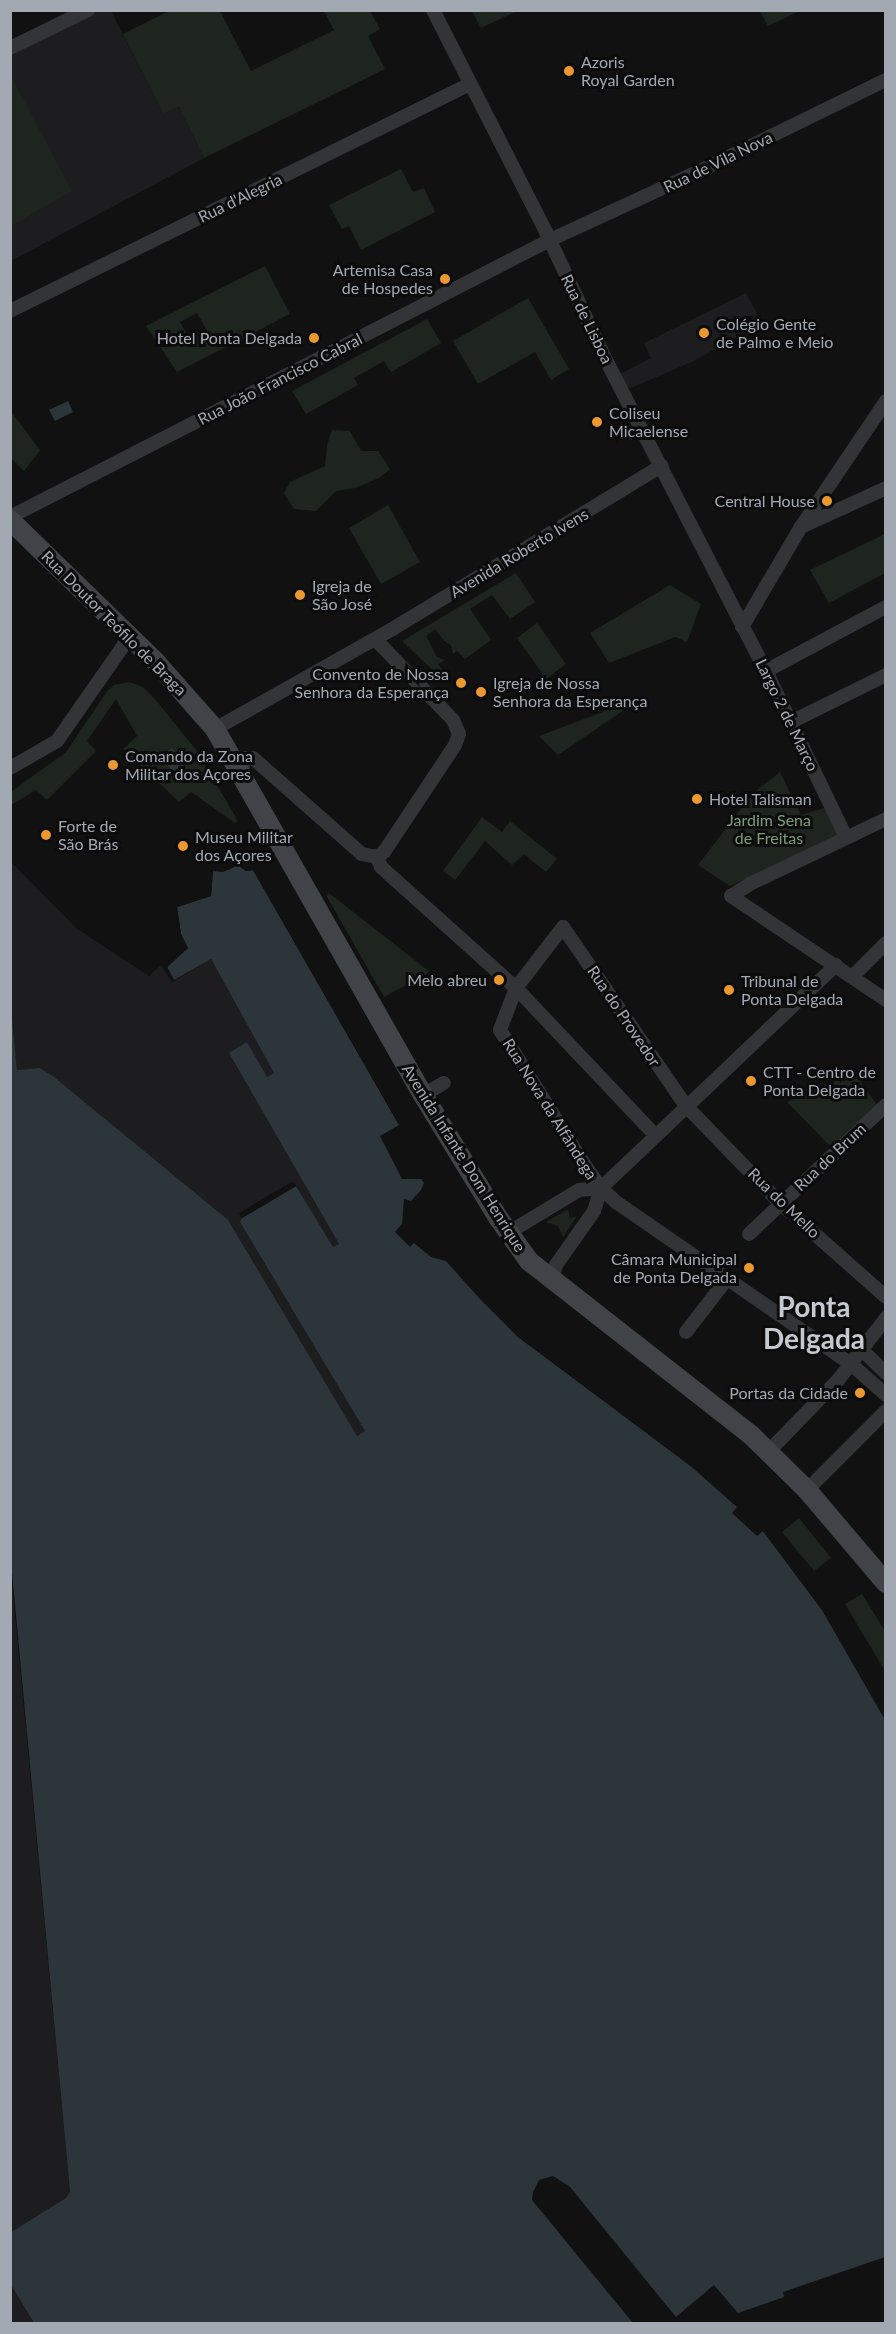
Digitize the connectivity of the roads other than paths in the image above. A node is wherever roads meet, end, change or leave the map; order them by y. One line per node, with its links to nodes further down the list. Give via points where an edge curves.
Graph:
1 (88, 10): 3 (street)
2 (433, 10): 5 (street, Rua de Lisboa)
3 (10, 48)
4 (885, 80): 6 (street, Rua de Vila Nova)
5 (470, 84): 6 (street, Rua de Lisboa); 7 (street, Rua d'Alegria)
6 (550, 240): 9 (street, Rua de Lisboa, via 607,362); 11 (street, Rua João Francisco Cabral)
7 (10, 311)
8 (885, 401): 12 (street)
9 (662, 466): 14 (street, Rua de Lisboa); 16 (street, Avenida Roberto Ivens)
10 (885, 488): 12 (street)
11 (10, 518): 15 (main road, Rua Doutor Teófilo de Braga)
12 (801, 527): 14 (street)
13 (885, 607): 17 (street)
14 (742, 627): 17 (street, Largo 2 de Março)
15 (130, 636): 20 (main road, Rua Doutor Teófilo de Braga); 21 (street, via 57,741)
16 (375, 639): 20 (street, Avenida Roberto Ivens); 25 (street, via 453,720 459,734 456,745)
17 (766, 671): 19 (street, Largo 2 de Março)
18 (885, 675): 19 (street)
19 (791, 722): 24 (street, Largo 2 de Março)
20 (215, 729): 22 (main road, Avenida Infante Dom Henrique)
21 (10, 768)
22 (242, 772): 25 (street, via 244,758 253,758 363,854); 32 (main road, Avenida Infante Dom Henrique)
23 (885, 819): 24 (street)
24 (846, 837): 27 (street, via 731,896)
25 (377, 857): 29 (street, via 381,867)
26 (885, 943): 28 (street)
27 (836, 965): 28 (street); 34 (street)
28 (853, 976): 30 (street)
29 (516, 988): 34 (street, Rua do Provedor, via 563,927); 35 (street); 36 (street, Rua Nova da Alfândega, via 500,1029)
30 (885, 1000)
31 (444, 1083): 32 (street)
32 (423, 1095): 38 (main road, Avenida Infante Dom Henrique)
33 (885, 1105): 37 (street, Rua do Brum)
34 (686, 1106): 35 (street); 37 (street, Rua do Mello)
35 (655, 1135): 36 (street)
36 (601, 1188): 38 (street, via 579,1190); 40 (street, via 594,1211 556,1264); 41 (street)
37 (781, 1204): 39 (street, Rua do Brum); 42 (street, Rua do Mello)
38 (508, 1233): 40 (main road, Avenida Infante Dom Henrique, via 529,1261)
39 (749, 1234)
40 (552, 1279): 50 (main road, Avenida Infante Dom Henrique)
41 (727, 1279): 44 (street); 46 (street)
42 (885, 1297)
43 (885, 1318): 45 (street)
44 (686, 1332)
45 (861, 1350): 46 (street); 47 (street)
46 (851, 1364): 48 (street); 50 (street)
47 (885, 1373)
48 (885, 1395)
49 (885, 1411): 51 (street)
50 (769, 1451): 51 (main road, Avenida Infante Dom Henrique)
51 (807, 1490): 52 (main road, Avenida Infante Dom Henrique)
52 (885, 1583)

